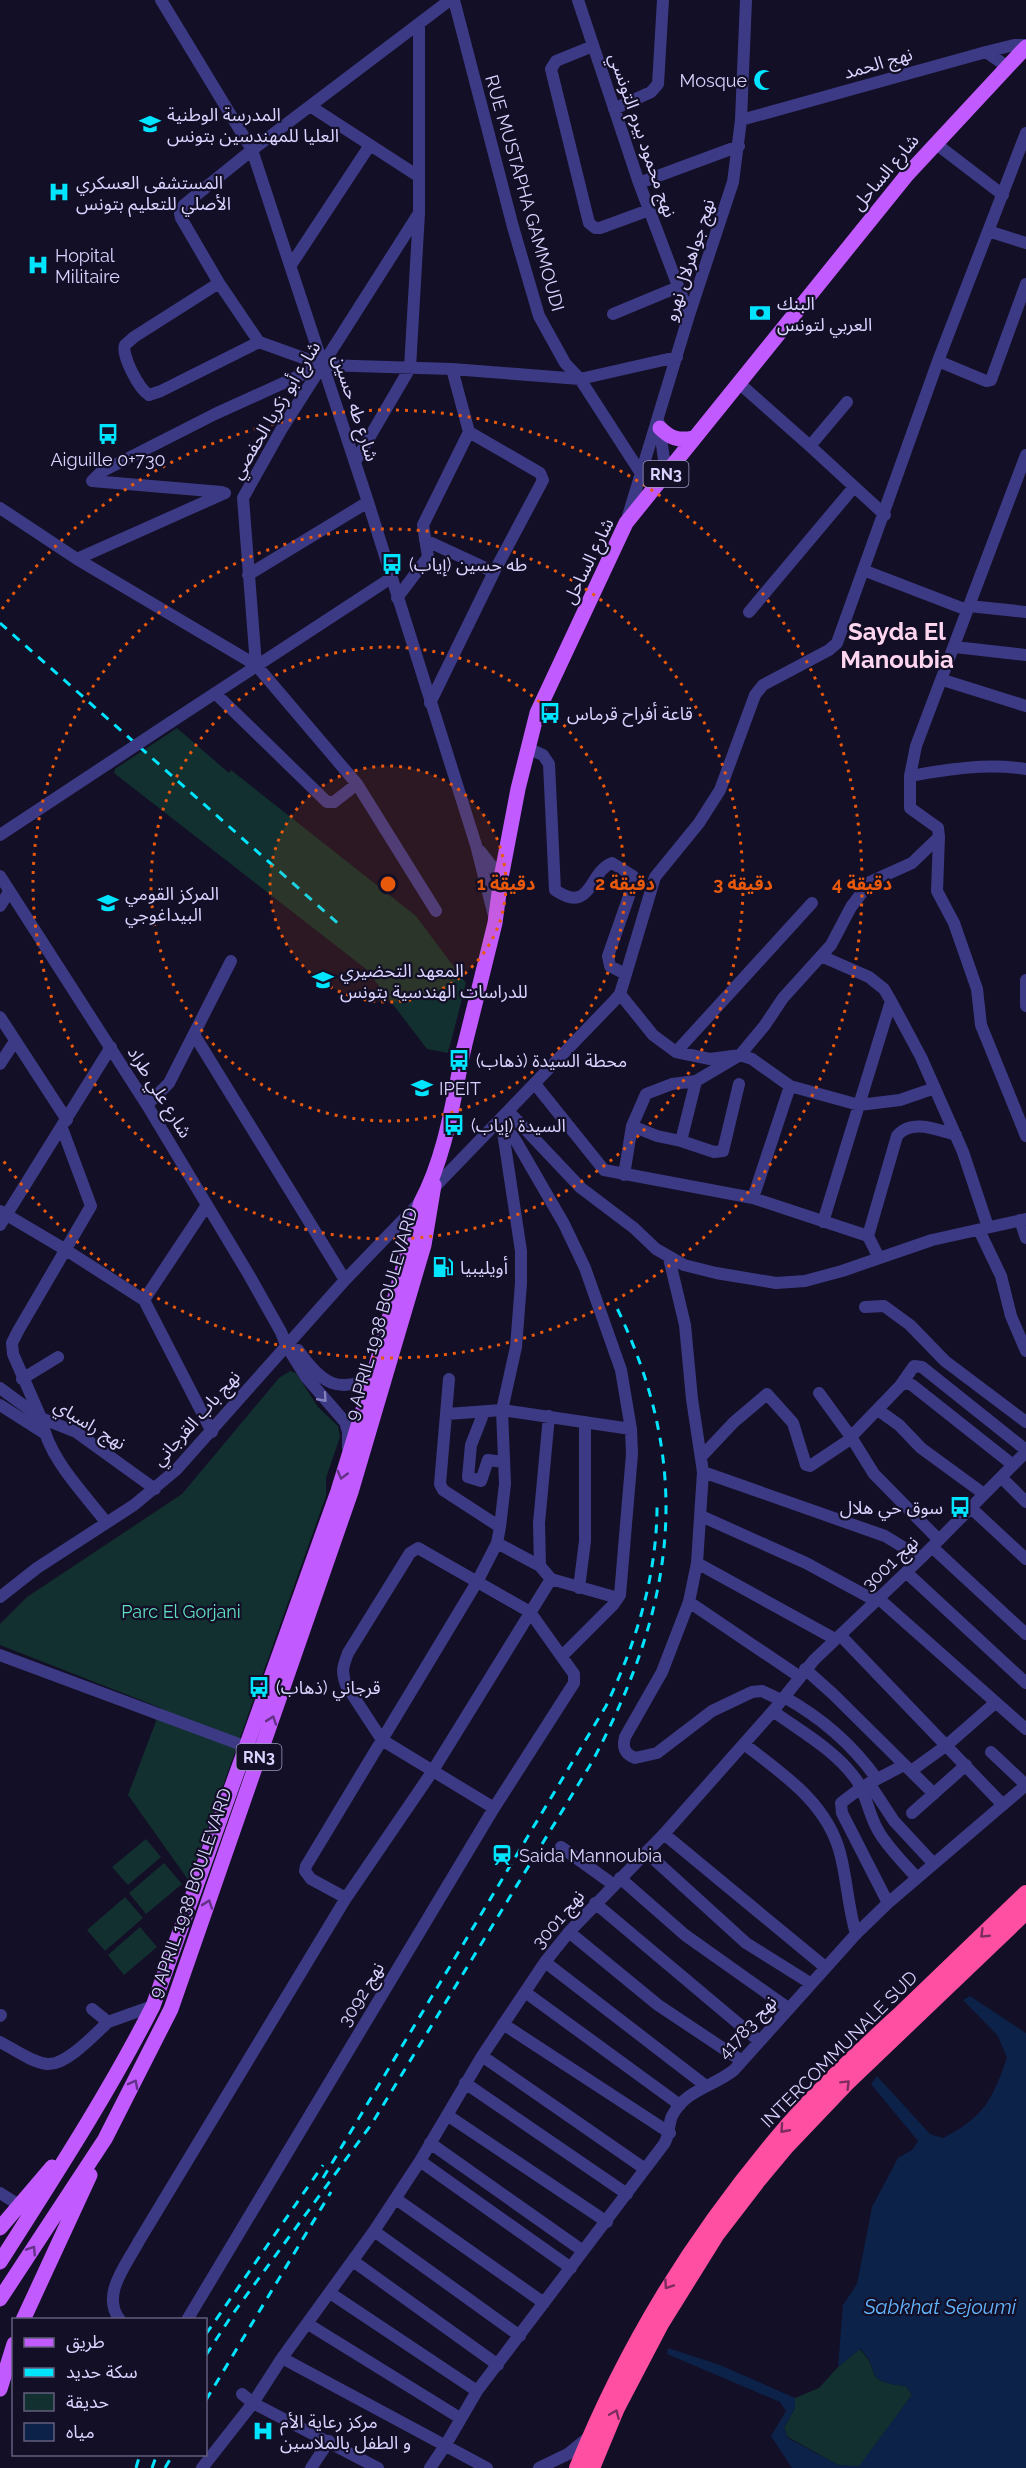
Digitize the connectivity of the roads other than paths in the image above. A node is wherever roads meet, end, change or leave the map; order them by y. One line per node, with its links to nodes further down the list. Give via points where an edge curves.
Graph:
1 (161, 0): 19 (street, شارع طه حسين)
2 (450, 0): 7 (street)
3 (454, 0): 39 (street, RUE MUSTAPHA GAMMOUDI, via 539,316 565,363)
4 (578, 0): 8 (street, نهج محمود بيرم التونسي)
5 (663, 0): 13 (street, via 658,84 651,92)
6 (746, 0): 14 (street, نهج جواهرلال نهرو)
7 (419, 24): 12 (street); 20 (street)
8 (593, 46): 13 (street, نهج محمود بيرم التونسي); 23 (street, via 556,61 551,69 589,223 600,228)
9 (1026, 46): 10 (street, نهج الحمد); 11 (main road, شارع الساحل / RN3)
10 (986, 52): 11 (street); 14 (street, نهج الحمد)
11 (1008, 67): 16 (main road, شارع الساحل / RN3)
12 (310, 106): 17 (street); 19 (street)
13 (614, 109): 21 (street, نهج محمود بيرم التونسي)
14 (741, 120): 18 (street, نهج جواهرلال نهرو)
15 (1026, 133): 22 (street)
16 (935, 143): 22 (street); 40 (main road, شارع الساحل / RN3)
17 (370, 145): 20 (street); 27 (street)
18 (739, 146): 21 (street); 32 (street, نهج جواهرلال نهرو, via 733,182)
19 (252, 150): 27 (street, شارع طه حسين); 28 (street, via 184,205 180,213)
20 (418, 176): 24 (street)
21 (639, 183): 23 (street, نهج محمود بيرم التونسي)
22 (1003, 195): 25 (street)
23 (649, 210): 30 (street, نهج محمود بيرم التونسي)
24 (419, 213): 36 (street, شارع أبو زكريا الحفصي); 37 (street)
25 (988, 231): 26 (street); 35 (street)
26 (1026, 243)
27 (291, 265): 36 (street, شارع طه حسين)
28 (219, 283): 33 (street); 33 (street, via 125,345 124,354 142,390 149,395 161,391)
29 (1026, 284): 35 (street, via 992,380)
30 (678, 287): 31 (street); 32 (street, نهج محمود بيرم التونسي)
31 (613, 314)
32 (689, 315): 34 (street, نهج جواهرلال نهرو)
33 (259, 342): 36 (street)
34 (677, 357): 39 (street); 42 (street, نهج جواهرلال نهرو)
35 (938, 361): 55 (street)
36 (323, 365): 37 (street); 47 (street, شارع طه حسين); 51 (street, via 215,414 101,472 92,481); 52 (street, شارع أبو زكريا الحفصي)
37 (410, 368): 38 (street); 47 (street)
38 (452, 369): 39 (street); 43 (street)
39 (580, 379): 49 (street, RUE MUSTAPHA GAMMOUDI)
40 (740, 384): 44 (main road, شارع الساحل / RN3); 45 (street)
41 (847, 402): 45 (street)
42 (659, 424): 44 (main road, via 673,438); 48 (street); 49 (street, نهج جواهرلال نهرو)
43 (469, 432): 57 (street, via 423,525); 60 (street, via 543,477)
44 (693, 438): 48 (main road, شارع الساحل / RN3)
45 (810, 446): 50 (street)
46 (1026, 455): 64 (street)
47 (355, 462): 53 (street, شارع طه حسين)
48 (666, 474): 56 (main road, شارع الساحل / RN3)
49 (642, 475): 56 (street, نهج جواهرلال نهرو)
50 (854, 487): 55 (street); 65 (street)
51 (225, 493): 52 (street); 58 (street)
52 (243, 498): 61 (street, شارع أبو زكريا الحفصي)
53 (368, 502): 61 (street); 62 (street, شارع طه حسين)
54 (0, 508): 58 (street)
55 (885, 515): 59 (street)
56 (626, 524): 74 (main road, شارع الساحل / RN3, via 537,713)
57 (425, 540): 60 (street); 63 (street, via 428,557)
58 (77, 560): 69 (street)
59 (863, 570): 64 (street); 90 (street, via 835,646 763,685 755,695 720,790 655,877)
60 (494, 572): 72 (street)
61 (248, 575): 69 (street, شارع أبو زكريا الحفصي)
62 (391, 578): 63 (street, شارع طه حسين); 69 (street)
63 (397, 598): 72 (street, شارع طه حسين)
64 (968, 608): 66 (street); 67 (street)
65 (749, 612)
66 (1026, 612)
67 (955, 647): 68 (street); 70 (street)
68 (1026, 655)
69 (256, 665): 71 (street); 77 (street)
70 (943, 680): 73 (street); 76 (street, via 916,746)
71 (214, 693): 77 (street, via 327,802 334,802); 78 (street, bridge)
72 (430, 703): 80 (street, شارع طه حسين)
73 (1026, 705)
74 (527, 748): 82 (main road, شارع الساحل / RN3); 90 (street, via 543,754 549,764 555,890 581,897 612,863 633,876 608,956 610,966)
75 (1026, 769): 76 (street, via 967,766)
76 (910, 776): 79 (street, via 910,808 938,828)
77 (357, 784): 86 (street)
78 (0, 835)
79 (939, 837): 88 (street, via 910,864 870,882); 113 (street, via 937,891 954,923 977,989 981,1025)
80 (476, 845): 82 (street); 87 (street)
81 (0, 876): 83 (street, شارع علي طراد)
82 (501, 878): 87 (main road, شارع الساحل / RN3)
83 (9, 892): 85 (street); 98 (street, شارع علي طراد)
84 (812, 903): 99 (street)
85 (0, 906)
86 (436, 911)
87 (495, 923): 116 (main road, شارع الساحل / RN3, bridge)
88 (822, 956): 93 (street, via 869,977); 100 (street, via 783,998)
89 (231, 961): 96 (street)
90 (625, 974): 92 (street)
91 (1026, 980): 94 (street)
92 (620, 994): 99 (street, via 653,1035); 103 (street)
93 (891, 1001): 106 (street); 108 (street)
94 (1026, 1005)
95 (0, 1017): 97 (street, نهج راسباي)
96 (195, 1036): 107 (street, via 169,1083); 131 (street)
97 (15, 1041): 101 (street); 110 (street, نهج راسباي)
98 (111, 1047): 107 (street, شارع علي طراد); 110 (street)
99 (676, 1052): 100 (street, via 710,1059)
100 (740, 1055): 102 (street); 105 (street, via 755,1060)
101 (0, 1064)
102 (696, 1081): 111 (street, via 649,1092); 114 (street)
103 (535, 1084): 109 (street); 115 (street, via 597,1164 610,1173)
104 (739, 1084): 114 (street, via 723,1151)
105 (790, 1086): 108 (street); 117 (street)
106 (934, 1088): 108 (street, via 900,1100); 112 (street)
107 (147, 1105): 119 (street, شارع علي طراد)
108 (859, 1105): 122 (street)
109 (504, 1121): 116 (street); 129 (street); 144 (street, via 521,1251 521,1283 516,1347); 152 (street, via 553,1202 585,1268 621,1370)
110 (65, 1124): 120 (street); 128 (street, نهج راسباي, via 91,1202)
111 (632, 1126): 114 (street); 115 (street)
112 (956, 1135): 123 (street, via 974,1180); 125 (street, via 925,1127 910,1127 899,1133)
113 (1026, 1136)
114 (681, 1142)
115 (624, 1175): 117 (street)
116 (434, 1184): 118 (main road, 9 APRIL 1938 BOULEVARD / RN3); 127 (main road, 9 APRIL 1938 BOULEVARD / RN3)
117 (753, 1198): 122 (street)
118 (421, 1202): 124 (street, نهج باب القرجاني); 127 (main road, 9 APRIL 1938 BOULEVARD / RN3)
119 (207, 1205): 132 (street); 134 (street, شارع علي طراد)
120 (2, 1217): 128 (street)
121 (1023, 1220): 123 (street); 126 (street)
122 (823, 1222): 125 (street)
123 (983, 1228): 130 (street); 135 (street)
124 (393, 1233): 127 (street, via 405,1232); 131 (street, نهج باب القرجاني)
125 (868, 1236): 130 (street)
126 (1026, 1238)
127 (418, 1243): 137 (main road, 9 APRIL 1938 BOULEVARD / RN3)
128 (66, 1250): 132 (street); 138 (street, نهج راسباي, via 12,1343)
129 (669, 1258): 130 (street, via 716,1273 776,1283 805,1281); 158 (street, via 685,1325)
130 (879, 1258)
131 (345, 1280): 134 (street, نهج باب القرجاني)
132 (144, 1300): 153 (street)
133 (865, 1307): 151 (street, via 884,1306 910,1325 945,1362)
134 (286, 1339): 137 (street, شارع علي طراد, via 324,1381 342,1386); 153 (street, نهج باب القرجاني); 156 (street, شارع علي طراد, one-way to 156, via 313,1386 345,1422)
135 (1026, 1351)
136 (58, 1357): 138 (street)
137 (379, 1374): 156 (main road, 9 APRIL 1938 BOULEVARD / RN3); 241 (main road, 9 APRIL 1938 BOULEVARD / RN3, one-way to 137, via 171,2009 351,1492)
138 (22, 1379): 149 (street, نهج راسباي)
139 (450, 1379): 147 (street)
140 (900, 1386): 145 (street); 157 (street, via 914,1366 922,1367); 160 (street, via 912,1385)
141 (0, 1388): 149 (street)
142 (819, 1393): 155 (street)
143 (0, 1405): 154 (street)
144 (502, 1410): 146 (street); 148 (street); 159 (street)
145 (878, 1410): 155 (street); 164 (street, via 921,1448)
146 (484, 1412): 147 (street); 159 (street, via 471,1445 468,1477 481,1480 488,1460)
147 (447, 1414): 169 (street, via 440,1484 443,1490)
148 (549, 1416): 150 (street); 175 (street, via 538,1523)
149 (40, 1418): 154 (street); 163 (street, نهج راسباي, via 76,1432)
150 (585, 1422): 152 (street); 179 (street, via 585,1541)
151 (1026, 1422)
152 (631, 1429): 181 (street)
153 (212, 1432): 163 (street, نهج باب القرجاني)
154 (44, 1433): 168 (street, via 64,1470)
155 (851, 1437): 158 (street, via 807,1466 793,1423 767,1394); 171 (street, via 874,1474)
156 (348, 1451): 198 (main road, 9 APRIL 1938 BOULEVARD / RN3, one-way to 198, via 338,1491)
157 (1026, 1451): 160 (street, نهج 3001)
158 (701, 1457): 161 (street)
159 (503, 1462): 169 (street, via 505,1484)
160 (1013, 1466): 162 (street, نهج 3001)
161 (703, 1472): 167 (street); 172 (street, via 885,1536)
162 (1001, 1477): 164 (street, نهج 3001); 165 (street)
163 (155, 1489): 168 (street, نهج باب القرجاني)
164 (984, 1494): 166 (street, نهج 3001)
165 (1026, 1502)
166 (971, 1508): 171 (street, نهج 3001); 173 (street)
167 (701, 1516): 174 (street); 182 (street)
168 (106, 1521): 180 (street, نهج باب القرجاني)
169 (500, 1527): 170 (street)
170 (497, 1543): 175 (street); 178 (street)
171 (936, 1543): 172 (street, نهج 3001); 185 (street)
172 (921, 1558): 176 (street, نهج 3001)
173 (1026, 1560)
174 (697, 1563): 183 (street); 186 (street)
175 (540, 1566): 177 (street)
176 (906, 1572): 182 (street, نهج 3001); 190 (street)
177 (551, 1579): 179 (street); 184 (street)
178 (477, 1582): 184 (street); 195 (street); 195 (street, via 423,1550 414,1550 348,1653 341,1670 346,1685)
179 (579, 1588): 181 (street)
180 (0, 1598)
181 (618, 1598): 188 (street)
182 (877, 1600): 186 (street, نهج 3001); 192 (street)
183 (689, 1602): 189 (street); 191 (street, via 662,1672 625,1737 626,1753 635,1758 657,1753 712,1711 752,1692)
184 (530, 1612): 188 (street); 202 (street)
185 (1026, 1634)
186 (838, 1637): 189 (street, نهج 3001); 197 (street)
187 (0, 1655): 198 (street)
188 (562, 1656): 207 (street, نهج 3092, via 575,1678 571,1690)
189 (802, 1673): 191 (street, نهج 3001); 201 (street, via 833,1694)
190 (1026, 1683)
191 (783, 1698): 193 (street, نهج 3001); 203 (street, via 813,1714 855,1751)
192 (995, 1703): 194 (street); 197 (street)
193 (773, 1711): 196 (street, نهج 3001); 203 (street)
194 (1026, 1729)
195 (381, 1740): 202 (street); 216 (street, via 306,1866 311,1879)
196 (744, 1744): 209 (street, نهج 3001); 221 (street, via 796,1785 827,1821 840,1850)
197 (947, 1745): 200 (street); 201 (street)
198 (247, 1747): 226 (main road, 9 APRIL 1938 BOULEVARD / RN3)
199 (991, 1752): 204 (street)
200 (966, 1765): 205 (street); 206 (street)
201 (908, 1768): 203 (street); 205 (street)
202 (432, 1772): 207 (street); 216 (street)
203 (869, 1783): 212 (street, via 894,1821); 213 (street, via 867,1806 879,1833); 218 (street, via 841,1803 841,1807)
204 (1026, 1785): 206 (street, نهج 41783)
205 (934, 1794): 208 (street)
206 (1003, 1805): 212 (street, نهج 41783)
207 (494, 1808): 261 (street, نهج 3092)
208 (912, 1813)
209 (664, 1834): 211 (street, نهج 3001); 223 (street)
210 (561, 1847): 214 (street)
211 (646, 1852): 214 (street, نهج 3001); 224 (street, via 746,1943)
212 (933, 1863): 213 (street, نهج 41783)
213 (917, 1878): 218 (street, نهج 41783)
214 (617, 1881): 217 (street, نهج 3001); 227 (street)
215 (1026, 1893): 272 (highway, INTERCOMMUNALE SUD, one-way to 272, via 868,2043 776,2138 705,2230 660,2298)
216 (346, 1898): 260 (street, via 128,2262 112,2294 114,2312)
217 (595, 1903): 220 (street, نهج 3001); 231 (street)
218 (888, 1903): 221 (street, نهج 41783)
219 (1026, 1912): 282 (highway, INTERCOMMUNALE SUD, one-way to 219, via 617,2408 661,2324 717,2234 787,2146 847,2082)
220 (569, 1932): 222 (street, نهج 3001); 234 (street, via 658,2005)
221 (856, 1934): 223 (street, نهج 41783)
222 (545, 1962): 225 (street, نهج 3001); 236 (street)
223 (825, 1967): 224 (street, نهج 41783)
224 (810, 1983): 227 (street, نهج 41783)
225 (525, 1992): 230 (street, نهج 3001); 237 (street)
226 (153, 2006): 229 (street); 239 (main road, 9 APRIL 1938 BOULEVARD / RN3)
227 (788, 2008): 231 (street, نهج 41783)
228 (92, 2009): 229 (street)
229 (108, 2022): 232 (street, via 72,2054 51,2064)
230 (503, 2024): 233 (street, نهج 3001); 240 (street)
231 (759, 2041): 234 (street, نهج 41783)
232 (0, 2042)
233 (482, 2056): 235 (street, نهج 3001); 244 (street)
234 (742, 2061): 236 (street, نهج 41783, via 727,2076)
235 (465, 2083): 238 (street, نهج 3001); 246 (street)
236 (706, 2085): 237 (street, نهج 41783)
237 (680, 2105): 240 (street, via 672,2117)
238 (447, 2115): 242 (street, نهج 3001); 249 (street)
239 (86, 2129): 248 (main road); 253 (main road, 9 APRIL 1938 BOULEVARD / RN3)
240 (670, 2133): 244 (street)
241 (105, 2139): 257 (main road, 9 APRIL 1938 BOULEVARD / RN3, one-way to 241); 259 (main road)
242 (430, 2143): 243 (street, نهج 3001); 252 (street)
243 (420, 2161): 247 (street, نهج 3001); 255 (street)
244 (645, 2169): 246 (street)
245 (0, 2193): 248 (street)
246 (627, 2194): 249 (street)
247 (396, 2199): 251 (street, نهج 3001); 258 (street)
248 (19, 2205): 250 (main road)
249 (606, 2222): 252 (street)
250 (0, 2228)
251 (374, 2231): 254 (street, نهج 3001); 263 (street)
252 (583, 2251): 255 (street)
253 (0, 2260)
254 (353, 2261): 256 (street, نهج 3001); 266 (street)
255 (570, 2268): 258 (street)
256 (330, 2293): 262 (street, نهج 3001); 268 (street)
257 (0, 2299)
258 (544, 2303): 263 (street)
259 (23, 2318)
260 (119, 2318)
261 (188, 2318)
262 (309, 2324): 265 (street, نهج 3001); 271 (street)
263 (520, 2336): 266 (street)
264 (12, 2350): 267 (main road)
265 (282, 2358): 270 (street, نهج 3001); 274 (street)
266 (498, 2365): 268 (street)
267 (0, 2389)
268 (477, 2391): 271 (street)
269 (242, 2394): 270 (street)
270 (253, 2403): 273 (street); 276 (street, نهج 3001)
271 (460, 2418): 274 (street)
272 (590, 2436): 280 (street, via 568,2454); 281 (highway, INTERCOMMUNALE SUD)
273 (329, 2440): 275 (street); 277 (street)
274 (445, 2446): 278 (street); 279 (street)
275 (374, 2467)
276 (202, 2468)
277 (311, 2468)
278 (430, 2468)
279 (487, 2468)
280 (539, 2468)
281 (577, 2468)
282 (592, 2468)

